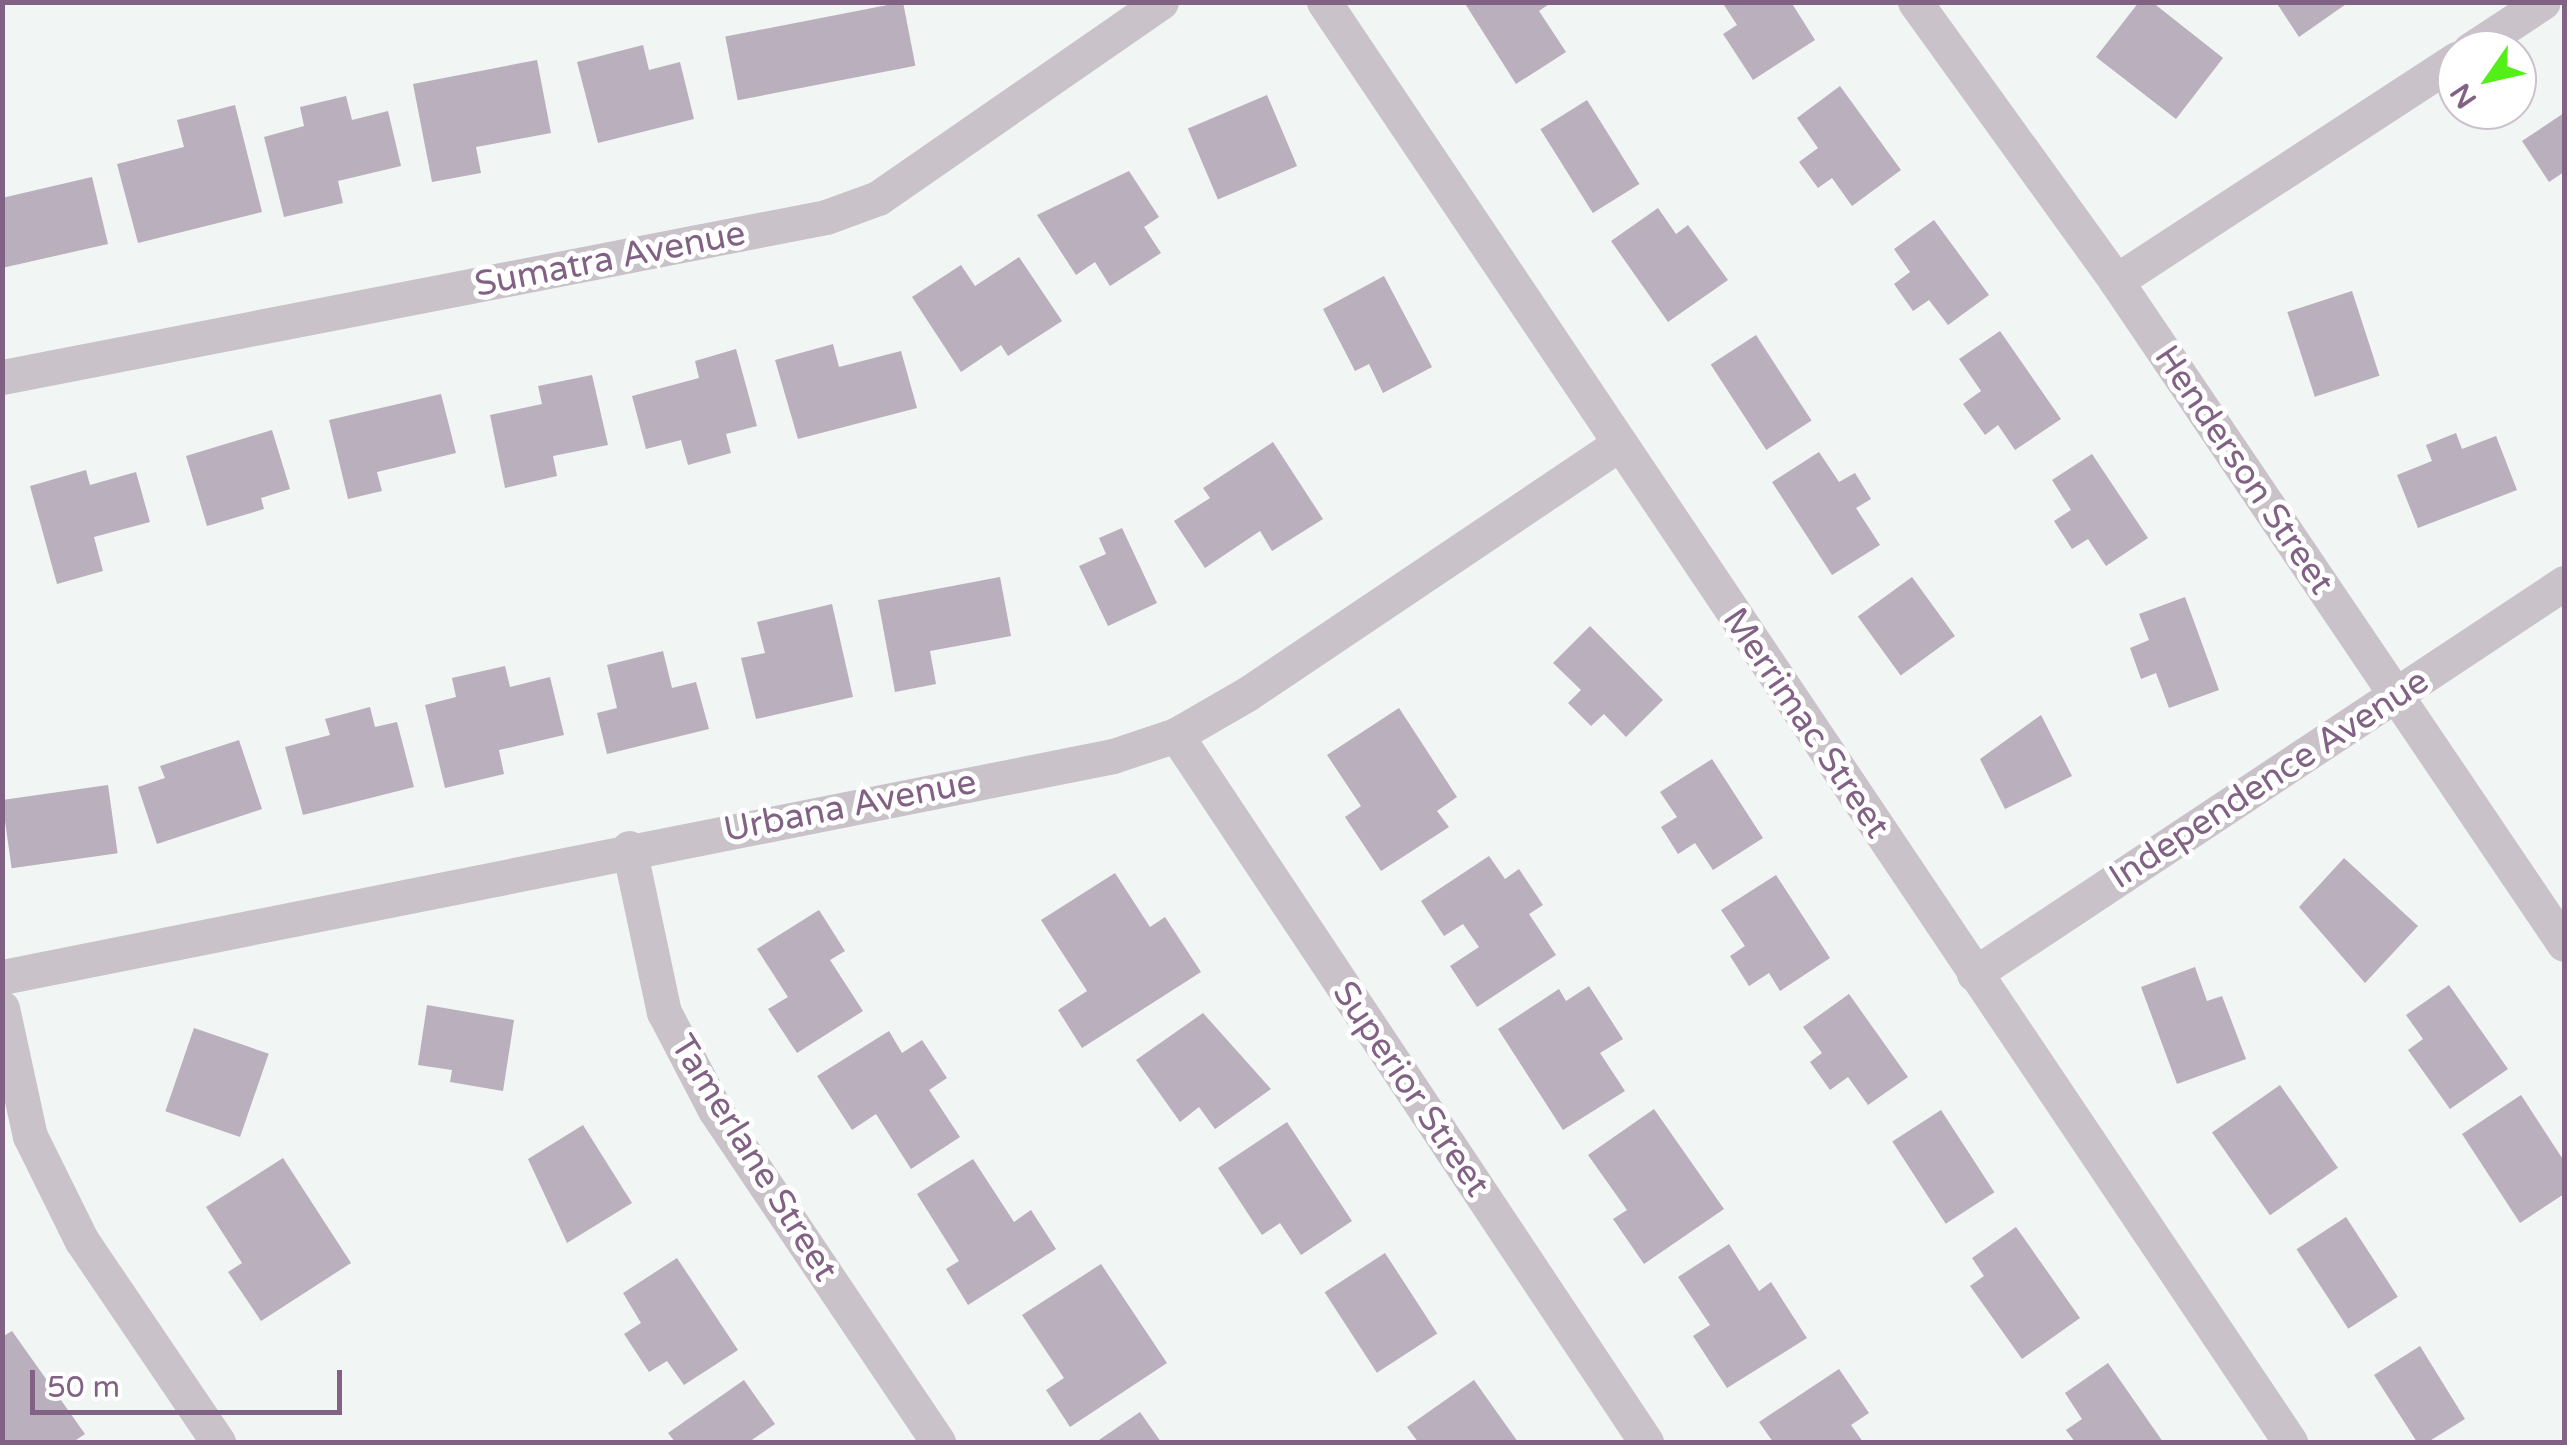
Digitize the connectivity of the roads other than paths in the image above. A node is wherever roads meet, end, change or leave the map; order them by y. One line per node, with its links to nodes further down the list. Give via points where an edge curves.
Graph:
1 (1162, 2): 8 (street, Sumatra Avenue, via 878,198 826,217)
2 (1324, 2): 9 (street, Merrimac Street)
3 (1915, 2): 7 (street, Henderson Street)
4 (2543, 2): 5 (street)
5 (2500, 30)
6 (2437, 71): 7 (street)
7 (2116, 281): 11 (street, Henderson Street)
8 (2, 377)
9 (1619, 444): 12 (street, Urbana Avenue); 15 (street, Merrimac Street)
10 (2564, 583): 11 (street, Independence Avenue)
11 (2396, 696): 14 (street, Henderson Street); 15 (street, Independence Avenue)
12 (1176, 735): 13 (street, Urbana Avenue, via 1113,756); 20 (street, Superior Street)
13 (629, 848): 16 (street, Urbana Avenue); 19 (street, Tamerlane Street, via 673,1028 715,1110)
14 (2564, 944)
15 (1974, 974): 21 (street, Merrimac Street)
16 (2, 977)
17 (2, 1008): 18 (street, via 30,1136 47,1171 82,1241)
18 (218, 1442)
19 (938, 1442)
20 (1646, 1442)
21 (2290, 1442)

